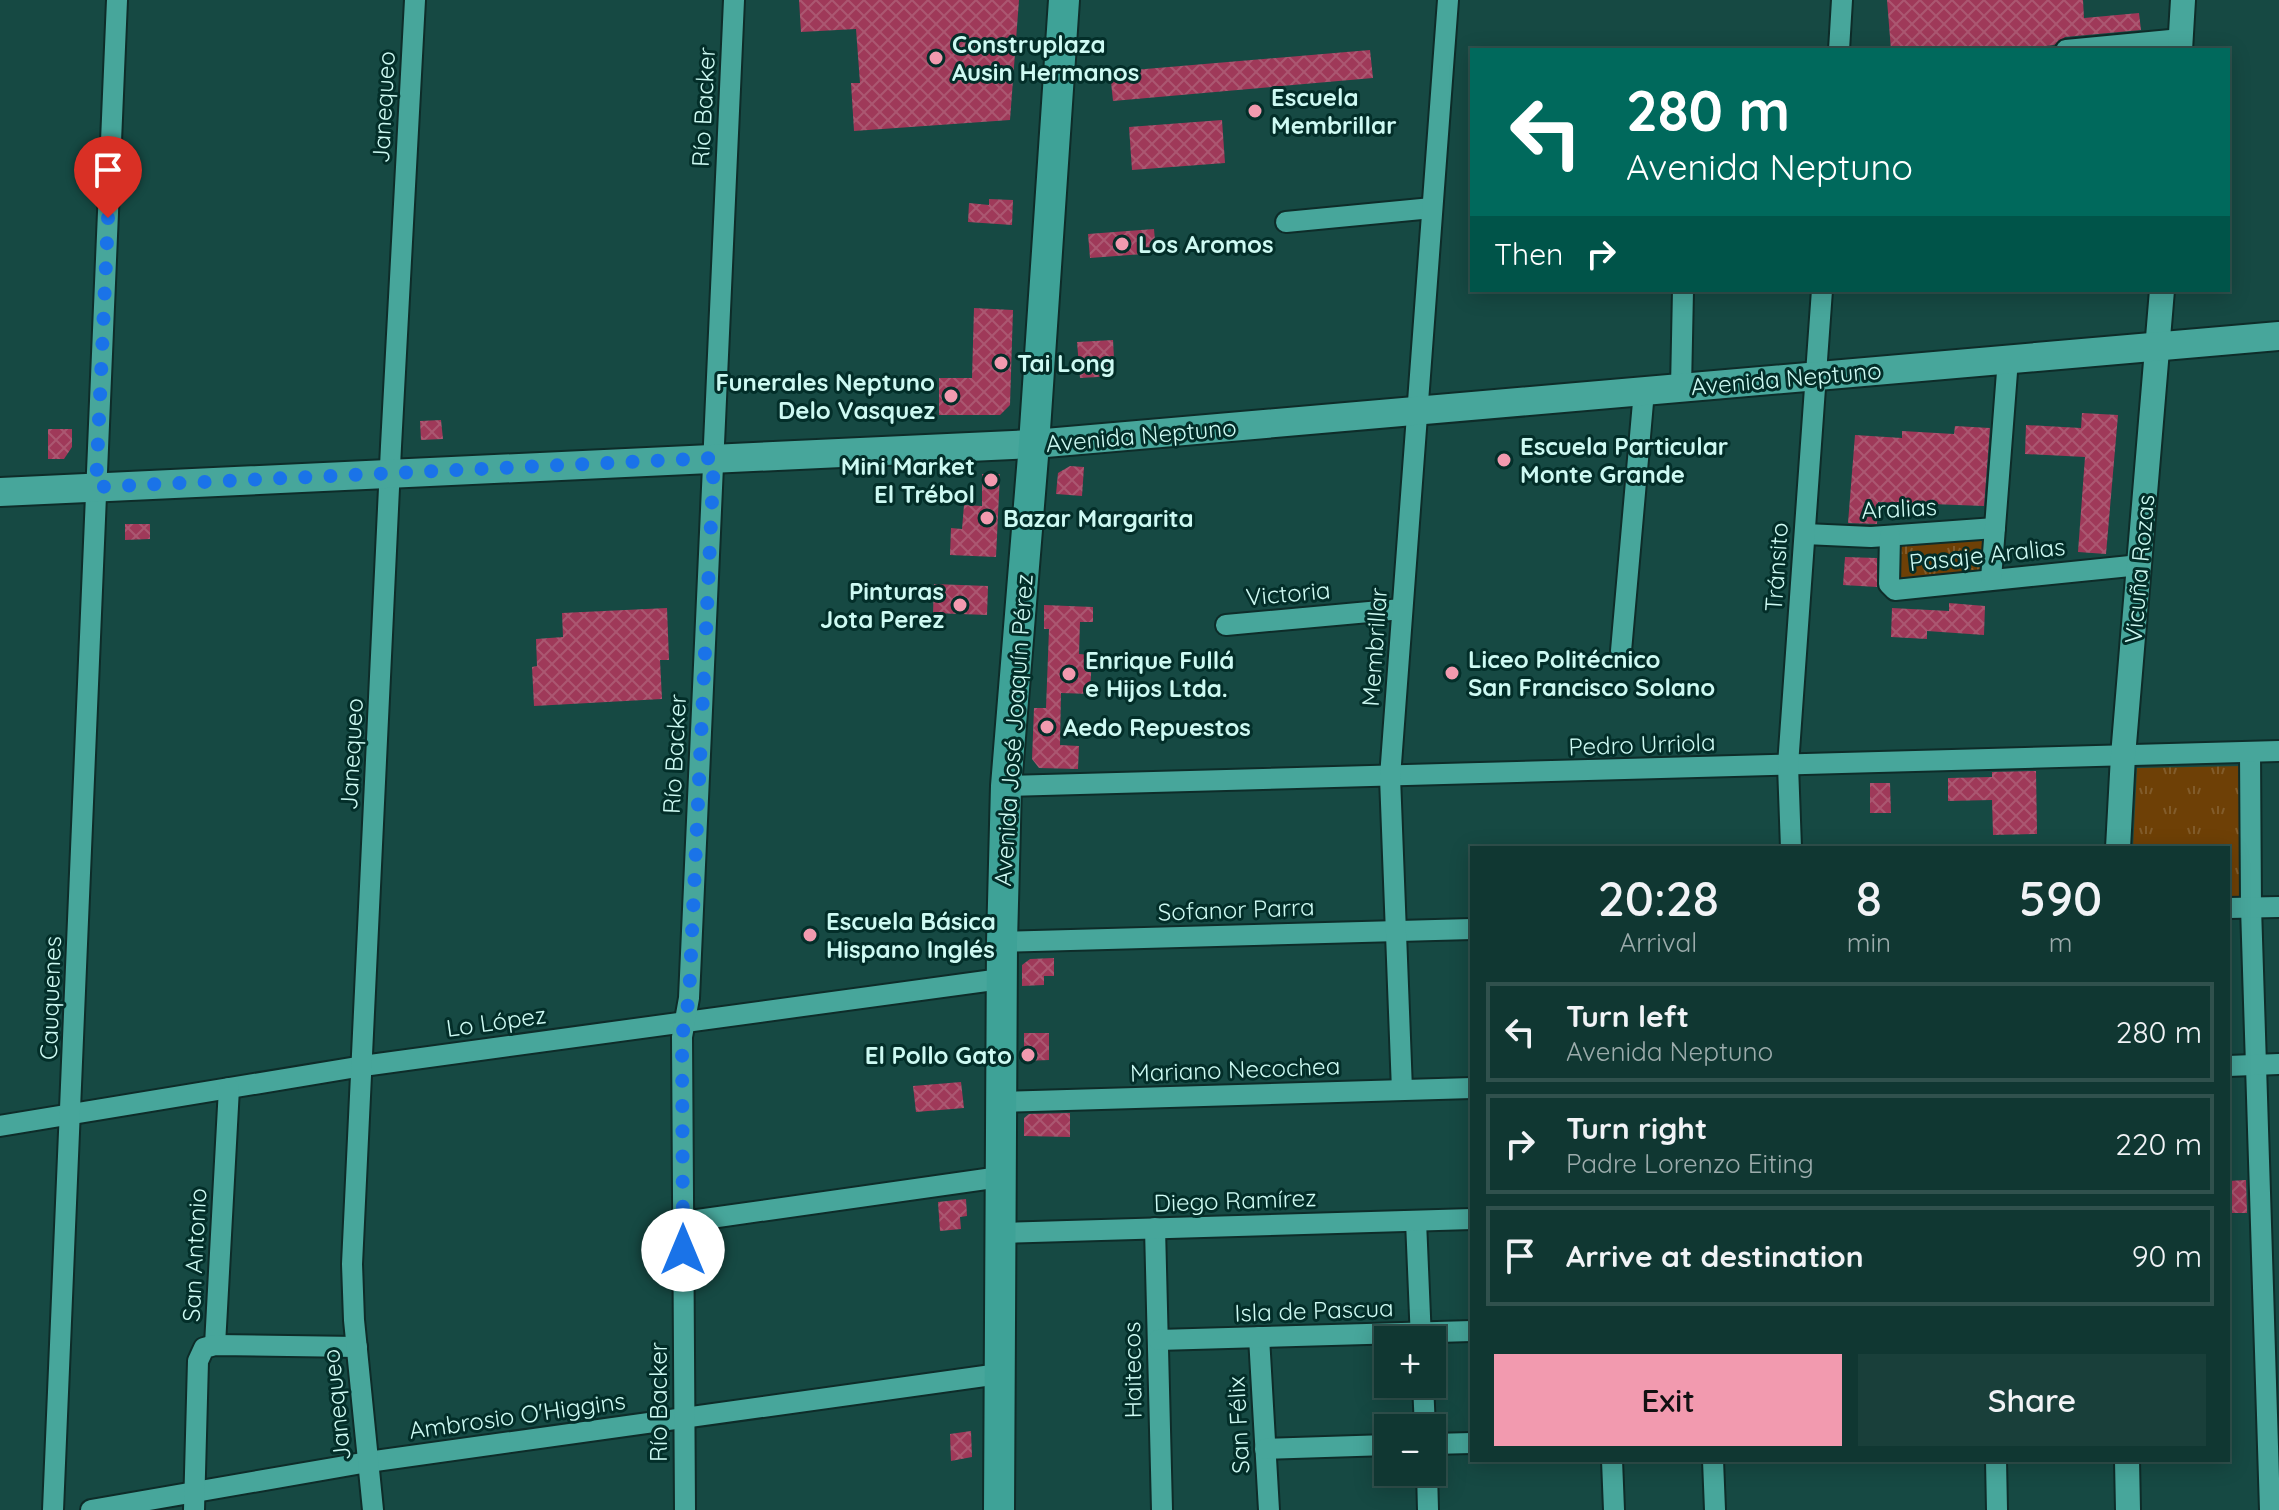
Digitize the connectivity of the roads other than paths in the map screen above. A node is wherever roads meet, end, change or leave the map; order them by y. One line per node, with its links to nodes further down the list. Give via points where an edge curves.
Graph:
1 (117, 0): 26 (street, Cauquenes)
2 (415, 0): 25 (street, Janequeo)
3 (734, 0): 24 (street, Río Backer)
4 (1064, 0): 23 (main road, Avenida José Joaquín Pérez)
5 (1448, 0): 11 (street, Membrillar)
6 (1842, 0): 9 (street)
7 (2183, 0): 8 (street)
8 (2180, 44): 10 (street)
9 (1839, 48)
10 (2104, 48)
11 (1432, 208): 12 (street); 22 (street, Membrillar)
12 (1286, 222)
13 (1683, 292): 20 (street)
14 (1822, 292): 19 (street, Tránsito)
15 (2162, 292): 17 (street, Vicuña Rozas)
16 (2279, 336): 17 (main road, Avenida Neptuno)
17 (2158, 346): 18 (main road, Avenida Neptuno); 31 (street, Vicuña Rozas)
18 (2008, 359): 19 (main road, Avenida Neptuno); 28 (street)
19 (1816, 376): 20 (main road, Avenida Neptuno); 29 (street, Tránsito)
20 (1681, 388): 21 (main road, Avenida Neptuno)
21 (1644, 391): 22 (main road, Avenida Neptuno); 35 (street)
22 (1416, 411): 23 (main road, Avenida Neptuno); 33 (street, Membrillar)
23 (1034, 444): 24 (main road, Avenida Neptuno); 41 (main road, Avenida José Joaquín Pérez)
24 (714, 458): 25 (main road, Avenida Neptuno); 51 (street, Río Backer)
25 (390, 473): 26 (main road, Avenida Neptuno); 54 (street, Janequeo)
26 (96, 487): 27 (main road, Avenida Neptuno); 60 (street, Cauquenes)
27 (0, 492)
28 (1995, 528): 30 (street, Aralias); 32 (street)
29 (1805, 534): 30 (street, Aralias); 39 (street, Tránsito)
30 (1890, 536): 32 (street, Pasaje Aralias, via 1889,584 1895,590)
31 (2140, 565): 32 (street, Pasaje Aralias); 38 (street, Vicuña Rozas)
32 (1991, 579)
33 (1402, 609): 34 (street, Victoria); 40 (street, Membrillar)
34 (1226, 625)
35 (1621, 651)
36 (2279, 751): 37 (street, Pedro Urriola)
37 (2250, 752): 38 (street, Pedro Urriola); 44 (street)
38 (2123, 756): 39 (street, Pedro Urriola); 43 (street, Vicuña Rozas)
39 (1788, 765): 40 (street, Pedro Urriola); 42 (street, Tránsito)
40 (1390, 777): 41 (street, Pedro Urriola); 48 (street, Membrillar)
41 (1006, 786): 49 (main road, Avenida José Joaquín Pérez)
42 (1791, 846)
43 (2118, 846)
44 (2251, 907): 45 (street); 46 (street); 53 (street)
45 (2279, 907)
46 (2230, 908)
47 (1470, 929): 48 (street, Sofanor Parra)
48 (1396, 931): 49 (street, Sofanor Parra); 58 (street, Membrillar)
49 (1002, 942): 50 (main road, Avenida José Joaquín Pérez)
50 (1001, 979): 51 (street, Lo López); 59 (main road, Avenida José Joaquín Pérez)
51 (684, 1021): 54 (street, Lo López); 65 (street, Río Backer)
52 (2279, 1064): 53 (street)
53 (2256, 1065): 55 (street); 101 (street)
54 (363, 1066): 56 (street, Lo López); 75 (street, Janequeo, via 352,1264)
55 (2230, 1066)
56 (229, 1088): 60 (street, Lo López); 74 (street, San Antonio)
57 (1470, 1088): 58 (street, Mariano Necochea)
58 (1402, 1090): 59 (street, Mariano Necochea)
59 (1000, 1102): 62 (main road, Avenida José Joaquín Pérez)
60 (71, 1114): 61 (street, Lo López); 89 (street, Cauquenes)
61 (0, 1126)
62 (1000, 1177): 65 (street); 67 (main road, Avenida José Joaquín Pérez)
63 (1470, 1219): 64 (street, Diego Ramírez)
64 (1416, 1221): 66 (street, Diego Ramírez); 68 (street)
65 (683, 1222): 77 (street, Río Backer)
66 (1155, 1228): 67 (street, Diego Ramírez); 73 (street, Haitecos)
67 (999, 1233): 76 (main road, Avenida José Joaquín Pérez)
68 (1421, 1326)
69 (1470, 1331): 70 (street, Isla de Pascua)
70 (1446, 1334)
71 (1374, 1336): 72 (street, Isla de Pascua)
72 (1259, 1337): 73 (street, Isla de Pascua); 81 (street, San Félix)
73 (1158, 1340): 94 (street, Haitecos)
74 (215, 1345): 75 (street); 88 (street, San Antonio, via 204,1348 198,1361)
75 (357, 1347): 82 (street, Janequeo)
76 (999, 1374): 77 (street, Ambrosio O'Higgins); 93 (main road, Avenida José Joaquín Pérez)
77 (684, 1418): 82 (street, Ambrosio O'Higgins); 92 (street, Río Backer)
78 (1470, 1443): 79 (street)
79 (1446, 1444)
80 (1374, 1445): 81 (street)
81 (1265, 1449): 95 (street, San Félix)
82 (368, 1462): 88 (street, Ambrosio O'Higgins); 91 (street, Janequeo)
83 (1612, 1462): 97 (street)
84 (1713, 1462): 98 (street)
85 (1996, 1462): 99 (street)
86 (2127, 1462): 100 (street)
87 (1427, 1486): 96 (street)
88 (194, 1501): 90 (street, Ambrosio O'Higgins)
89 (53, 1510)
90 (91, 1510)
91 (373, 1510)
92 (685, 1510)
93 (999, 1510)
94 (1162, 1510)
95 (1269, 1510)
96 (1428, 1510)
97 (1614, 1510)
98 (1715, 1510)
99 (1997, 1510)
100 (2128, 1510)
101 (2270, 1510)

